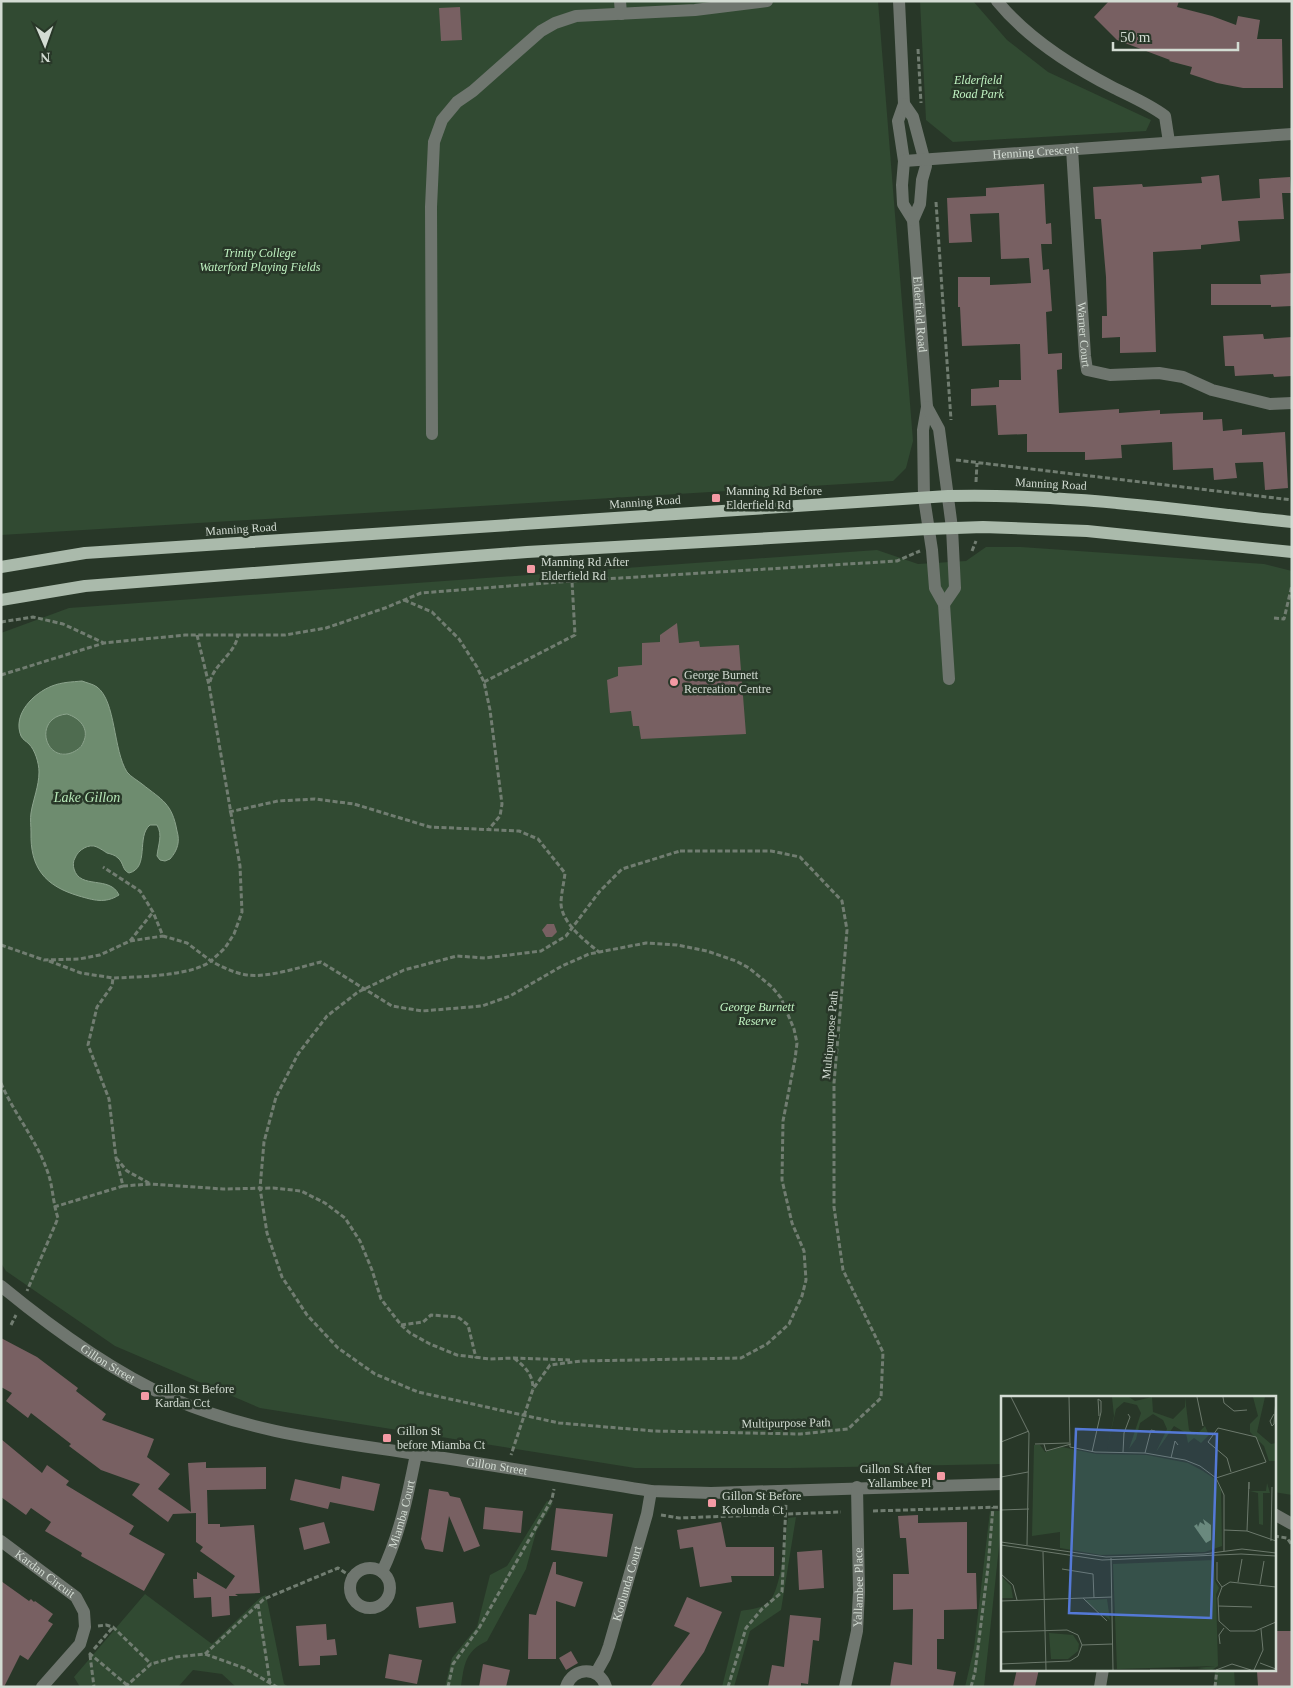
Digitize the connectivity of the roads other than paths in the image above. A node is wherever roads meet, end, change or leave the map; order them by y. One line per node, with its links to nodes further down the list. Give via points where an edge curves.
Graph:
1 (767, 1): 4 (street)
2 (899, 1): 6 (street, Elderfield Road)
3 (997, 1): 8 (street, via 1053,54 1148,103 1165,116)
4 (714, 5): 5 (street)
5 (620, 8): 15 (street, via 576,16 541,31 457,102 442,120 434,142 431,207)
6 (904, 104): 10 (street, Elderfield Road, via 913,118); 11 (street, Elderfield Road, via 898,120)
7 (1292, 134): 8 (street, Henning Crescent)
8 (1169, 142): 9 (street, Henning Crescent)
9 (1072, 149): 10 (street, Henning Crescent); 13 (street, Warner Court, via 1087,370 1110,375 1159,373 1183,376 1212,390 1270,404)
10 (924, 160): 11 (street, Henning Crescent); 12 (street, Elderfield Road, via 926,166 920,204)
11 (904, 162): 12 (street, Elderfield Road, via 903,204)
12 (913, 220): 14 (street, Elderfield Road)
13 (1292, 403)
14 (927, 408): 16 (street, Elderfield Road, via 939,429); 17 (street, Elderfield Road, via 923,430)
15 (432, 434)
16 (948, 496): 17 (main road, Manning Road); 18 (main road, Manning Road, via 1083,499); 19 (street, Elderfield Road)
17 (924, 498): 20 (street, Elderfield Road); 22 (main road, Manning Road, via 85,553)
18 (1292, 522)
19 (952, 528): 20 (main road); 21 (main road, via 1087,530); 24 (street, Elderfield Road, via 955,588)
20 (928, 529): 23 (main road, via 526,552 271,571 85,586); 24 (street, Elderfield Road, via 935,588)
21 (1292, 552)
22 (1, 567)
23 (1, 600)
24 (944, 604): 25 (street)
25 (949, 679)
26 (1, 1286): 27 (street, Gillon Street, via 112,1366 173,1398 252,1427)
27 (416, 1454): 30 (street, Gillon Street); 36 (street, Miamba Court, via 400,1528)
28 (1001, 1484): 29 (street, Gillon Street)
29 (856, 1488): 30 (street, Gillon Street, via 711,1493); 42 (street, Yallambee Place, via 857,1631)
30 (651, 1491): 38 (street, Koolunda Court, via 648,1514 609,1646)
31 (1292, 1513): 32 (street)
32 (1276, 1515)
33 (1276, 1516): 34 (street)
34 (1292, 1524)
35 (1, 1541): 39 (street, Kardan Circuit, via 76,1597 82,1606 85,1618 79,1645)
36 (382, 1572): 36 (street, via 389,1583 389,1593 382,1604 364,1608 353,1600 349,1591 352,1578 359,1571 368,1568)
37 (1103, 1670): 43 (street)
38 (596, 1673): 40 (street, via 578,1672); 41 (street, via 602,1677)
39 (42, 1687)
40 (566, 1687)
41 (606, 1687)
42 (845, 1687)
43 (1100, 1687)

